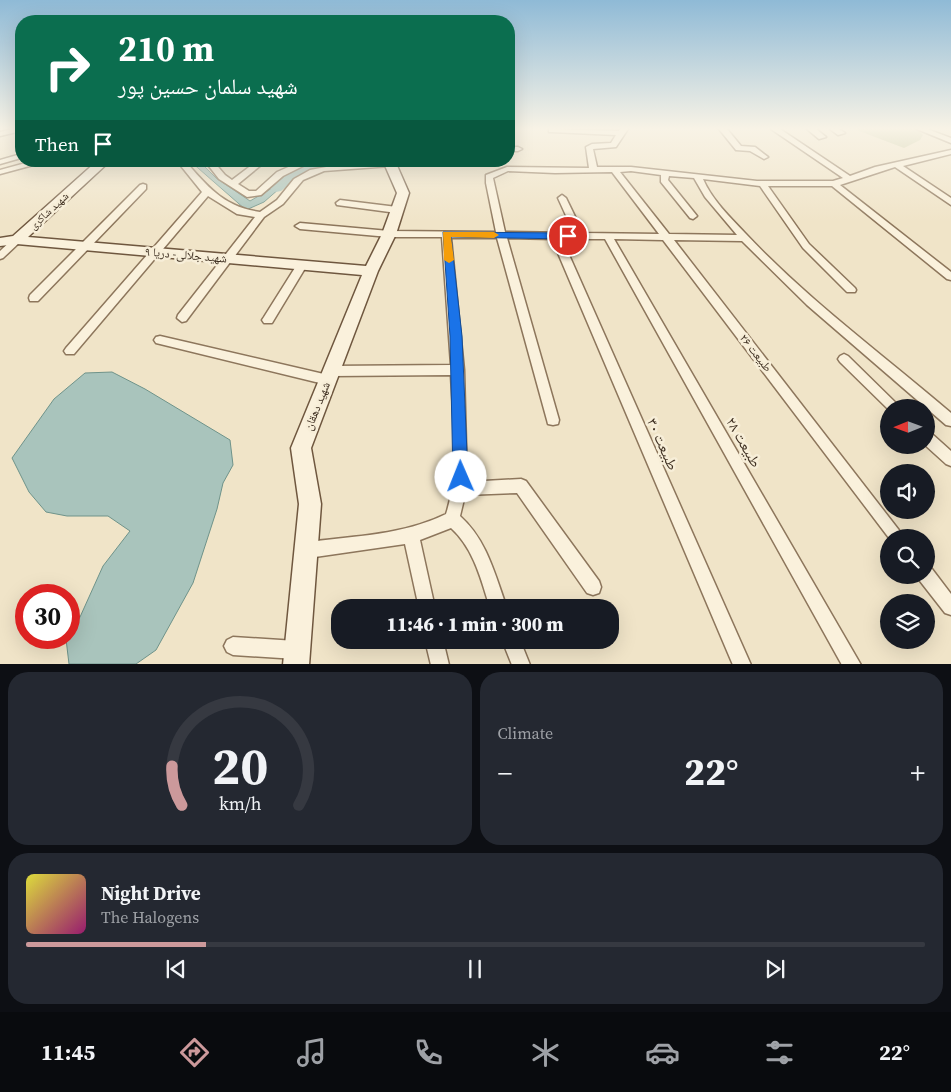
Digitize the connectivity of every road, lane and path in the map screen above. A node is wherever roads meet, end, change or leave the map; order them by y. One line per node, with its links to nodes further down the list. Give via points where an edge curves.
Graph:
1 (591, 160): 16 (street)
2 (821, 160): 20 (street)
3 (918, 160): 4 (street)
4 (897, 165): 20 (street); 28 (street)
5 (515, 166): 16 (street)
6 (20, 167): 17 (street)
7 (97, 167): 41 (street, شهید شاکری)
8 (186, 167): 25 (street)
9 (214, 167): 21 (street)
10 (254, 167): 21 (street)
11 (296, 167): 21 (street, via 280,174 258,194 247,194)
12 (350, 167): 30 (street, via 303,175 291,185 286,196)
13 (395, 167): 29 (street, شهید دهقان, via 403,194)
14 (502, 167): 35 (street, via 489,177)
15 (614, 169): 16 (street); 18 (street); 39 (street, طبیعت ۲۶)
16 (593, 170)
17 (0, 172)
18 (665, 172): 19 (street); 31 (street, via 664,180)
19 (697, 176): 22 (street); 40 (street, via 702,189)
20 (849, 179): 23 (street)
21 (233, 184)
22 (763, 184): 23 (street); 50 (street, via 806,246)
23 (834, 184): 49 (street)
24 (143, 187): 43 (street)
25 (207, 192): 30 (street, via 240,212); 44 (street)
26 (562, 198): 37 (street)
27 (340, 202): 29 (street)
28 (951, 202)
29 (397, 210): 33 (street, شهید دهقان)
30 (261, 214): 46 (street)
31 (693, 216)
32 (300, 226): 33 (street)
33 (390, 234): 34 (street); 48 (street, شهید دهقان)
34 (446, 234): 35 (street); 57 (street)
35 (501, 235): 36 (street); 60 (street)
36 (556, 236): 37 (street); 80 (street, طبیعت ۳۰)
37 (580, 236): 38 (street)
38 (608, 237): 39 (street); 81 (street, طبیعت ۲۸)
39 (667, 237): 40 (street); 66 (street, طبیعت ۲۶)
40 (745, 238): 61 (street, via 797,290)
41 (17, 240): 42 (street, شهید جلالی- دریا ۹); 43 (street, شهید جلالی- دریا ۹); 45 (street)
42 (0, 242)
43 (85, 246): 44 (street, شهید جلالی- دریا ۹); 51 (street)
44 (154, 252): 46 (street, شهید جلالی- دریا ۹); 55 (street)
45 (0, 256)
46 (226, 259): 47 (street, شهید جلالی- دریا ۹); 52 (street)
47 (302, 265): 48 (street, شهید جلالی- دریا ۹); 53 (street)
48 (372, 271): 58 (street, شهید دهقان)
49 (951, 277)
50 (851, 290)
51 (34, 298)
52 (182, 318)
53 (268, 320)
54 (160, 340): 58 (street)
55 (70, 351)
56 (844, 359): 59 (street)
57 (458, 370): 58 (street); 64 (street)
58 (330, 375): 68 (street, شهید دهقان, via 302,448 302,465 310,501)
59 (886, 399)
60 (553, 420)
61 (951, 421)
62 (935, 445): 63 (street)
63 (951, 460)
64 (461, 489): 65 (street); 70 (street, via 521,486)
65 (452, 519): 67 (street); 72 (street, via 466,529 474,541)
66 (891, 529)
67 (411, 536): 68 (street); 71 (street)
68 (308, 550): 77 (street, شهید دهقان)
69 (934, 584): 73 (street)
70 (594, 587)
71 (425, 599)
72 (496, 599)
73 (951, 607)
74 (233, 646): 77 (street)
75 (436, 649): 78 (street)
76 (515, 649): 79 (street)
77 (296, 658)
78 (440, 664)
79 (521, 664)
80 (742, 664)
81 (852, 664)

